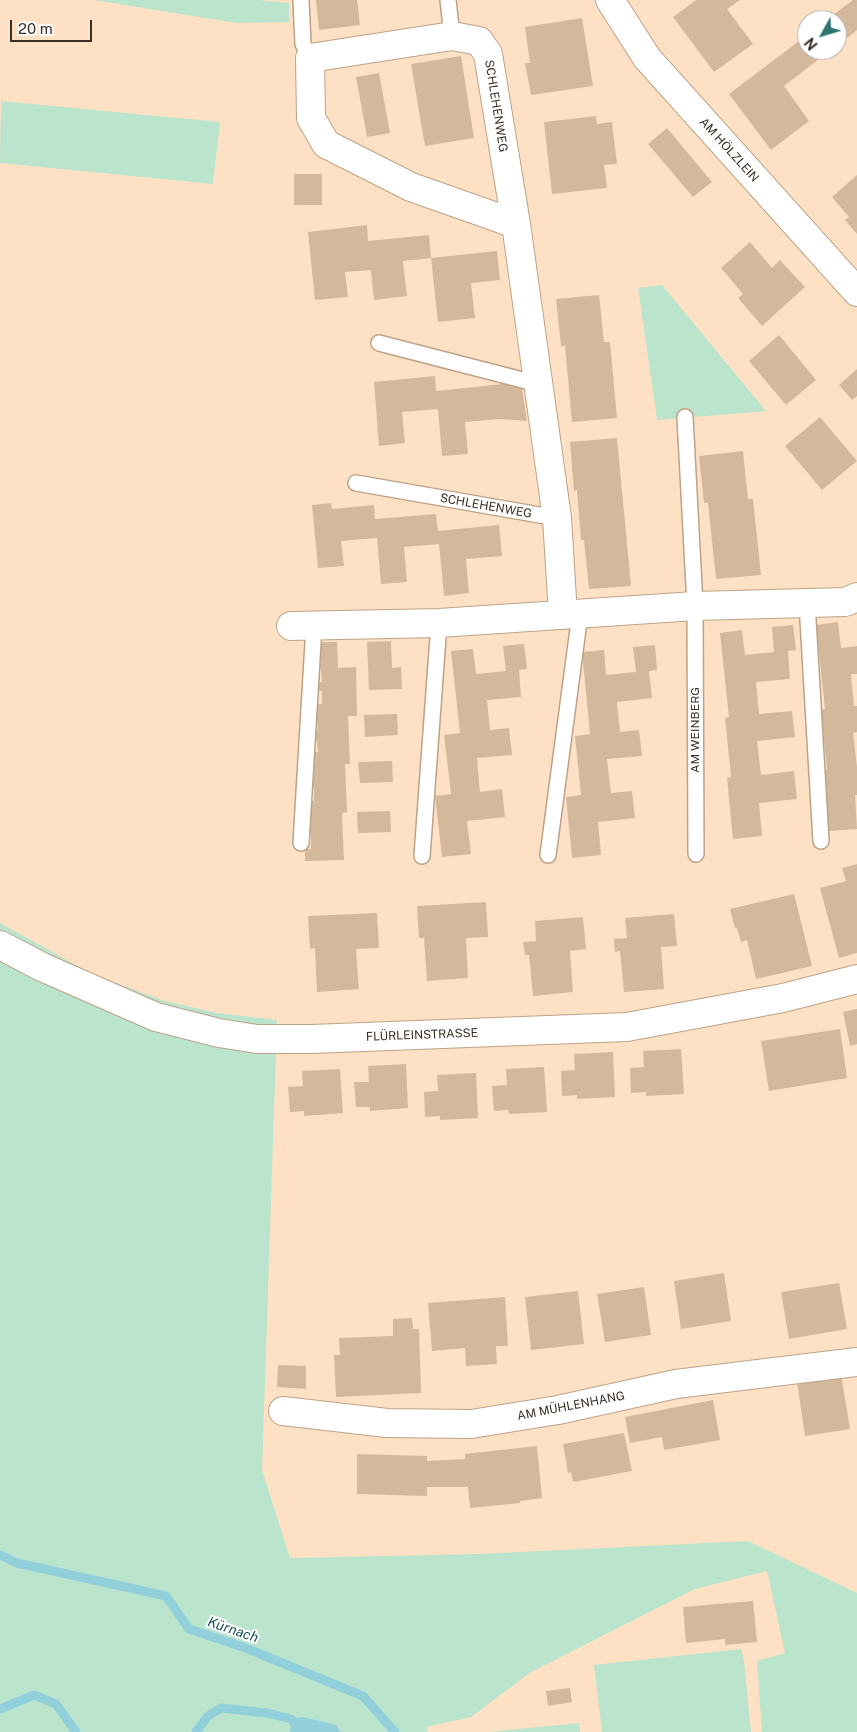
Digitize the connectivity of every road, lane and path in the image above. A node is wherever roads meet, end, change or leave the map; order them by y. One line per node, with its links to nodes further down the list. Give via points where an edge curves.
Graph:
1 (301, 0): 5 (lane, via 303,44)
2 (448, 0): 4 (lane)
3 (610, 0): 7 (street, AM HÖLZLEIN, via 647,58)
4 (452, 36): 5 (street, SCHLEHENWEG); 6 (street, SCHLEHENWEG, via 479,41 488,54)
5 (310, 58): 6 (street, via 311,118 326,144 411,187)
6 (516, 224): 9 (street, SCHLEHENWEG)
7 (857, 292)
8 (379, 343): 9 (lane)
9 (538, 384): 12 (street, SCHLEHENWEG)
10 (685, 417): 15 (lane, AM WEINBERG)
11 (356, 483): 12 (lane, SCHLEHENWEG)
12 (557, 518): 16 (street, SCHLEHENWEG)
13 (857, 597): 14 (street, via 845,602)
14 (807, 603): 15 (street); 19 (lane)
15 (695, 606): 16 (street); 21 (lane, AM WEINBERG)
16 (571, 615): 17 (street); 22 (lane)
17 (440, 623): 18 (street); 23 (lane)
18 (303, 626): 20 (lane)
19 (821, 841)
20 (301, 844)
21 (696, 854)
22 (548, 855)
23 (422, 856)
24 (0, 945): 25 (street, FLÜRLEINSTRASSE, via 156,1017 257,1039 627,1027 783,998)
25 (857, 980)
26 (857, 1362): 27 (street, AM MÜHLENHANG, via 676,1384 558,1410 471,1424 387,1423)
27 (283, 1411)

